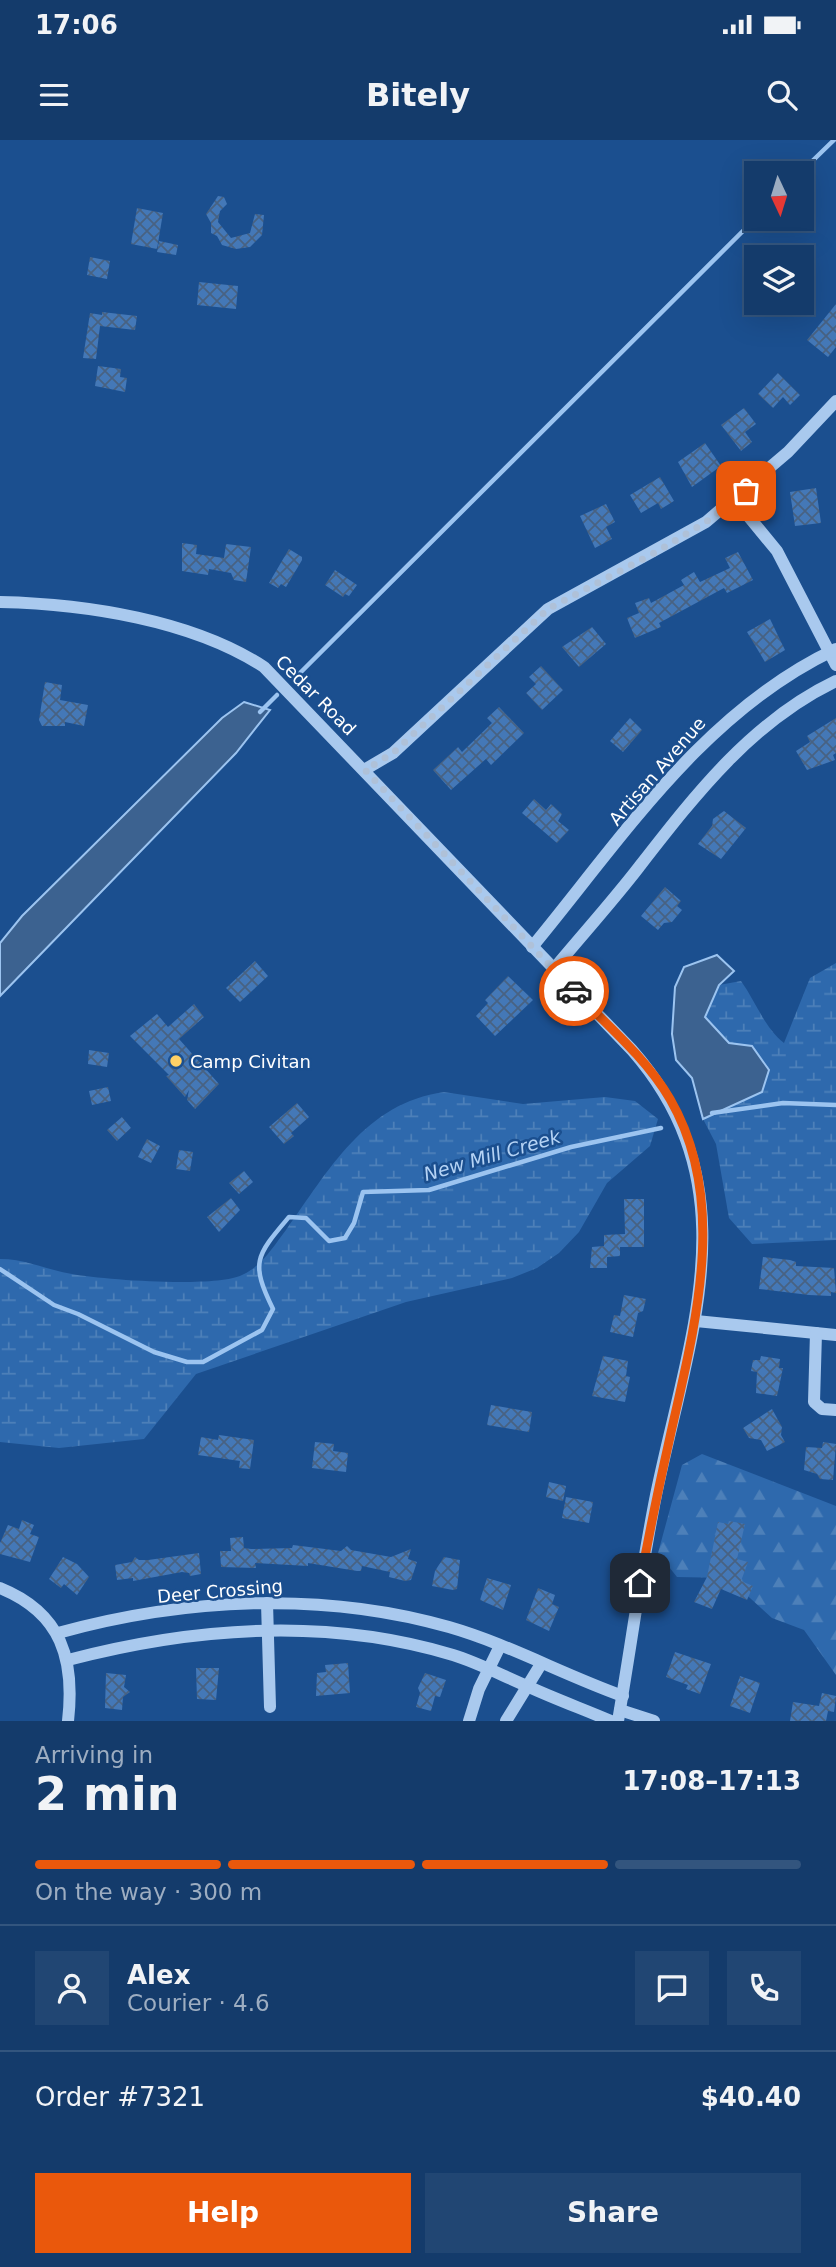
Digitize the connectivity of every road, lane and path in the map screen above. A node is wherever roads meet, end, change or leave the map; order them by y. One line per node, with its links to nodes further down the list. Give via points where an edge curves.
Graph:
1 (836, 401): 2 (street)
2 (735, 500): 4 (street, via 777,551); 7 (street, via 658,551 548,609 393,753)
3 (0, 602): 7 (street, Cedar Road, via 143,621 228,645 281,681)
4 (833, 651): 5 (street); 8 (street, Artisan Avenue, via 781,678 710,735)
5 (836, 665)
6 (836, 681): 9 (street, via 793,706 730,757)
7 (365, 770): 8 (street, Cedar Road)
8 (532, 947): 9 (street, Cedar Road)
9 (553, 970): 10 (street, Cedar Road, via 652,1073 683,1126 694,1160 701,1213)
10 (696, 1321): 11 (street); 23 (street, Cedar Road, via 657,1495)
11 (816, 1333): 12 (street); 13 (street, via 814,1402 822,1409)
12 (836, 1335)
13 (836, 1409)
14 (0, 1588): 17 (street, via 24,1601)
15 (267, 1603): 16 (street); 17 (street, Deer Crossing, via 158,1614); 18 (street, Deer Crossing, via 381,1611 450,1627)
16 (269, 1630): 19 (street, via 110,1649); 21 (street, via 381,1637); 24 (street)
17 (58, 1633): 19 (street)
18 (500, 1646): 20 (street, Deer Crossing); 21 (street)
19 (68, 1660): 26 (street)
20 (541, 1664): 22 (street); 23 (street, Deer Crossing)
21 (489, 1669): 22 (street); 27 (street)
22 (529, 1687): 28 (street); 29 (street)
23 (622, 1696): 25 (street, Cedar Road)
24 (270, 1707)
25 (619, 1715): 30 (street)
26 (68, 1721)
27 (468, 1721)
28 (506, 1721)
29 (611, 1721)
30 (654, 1721)

